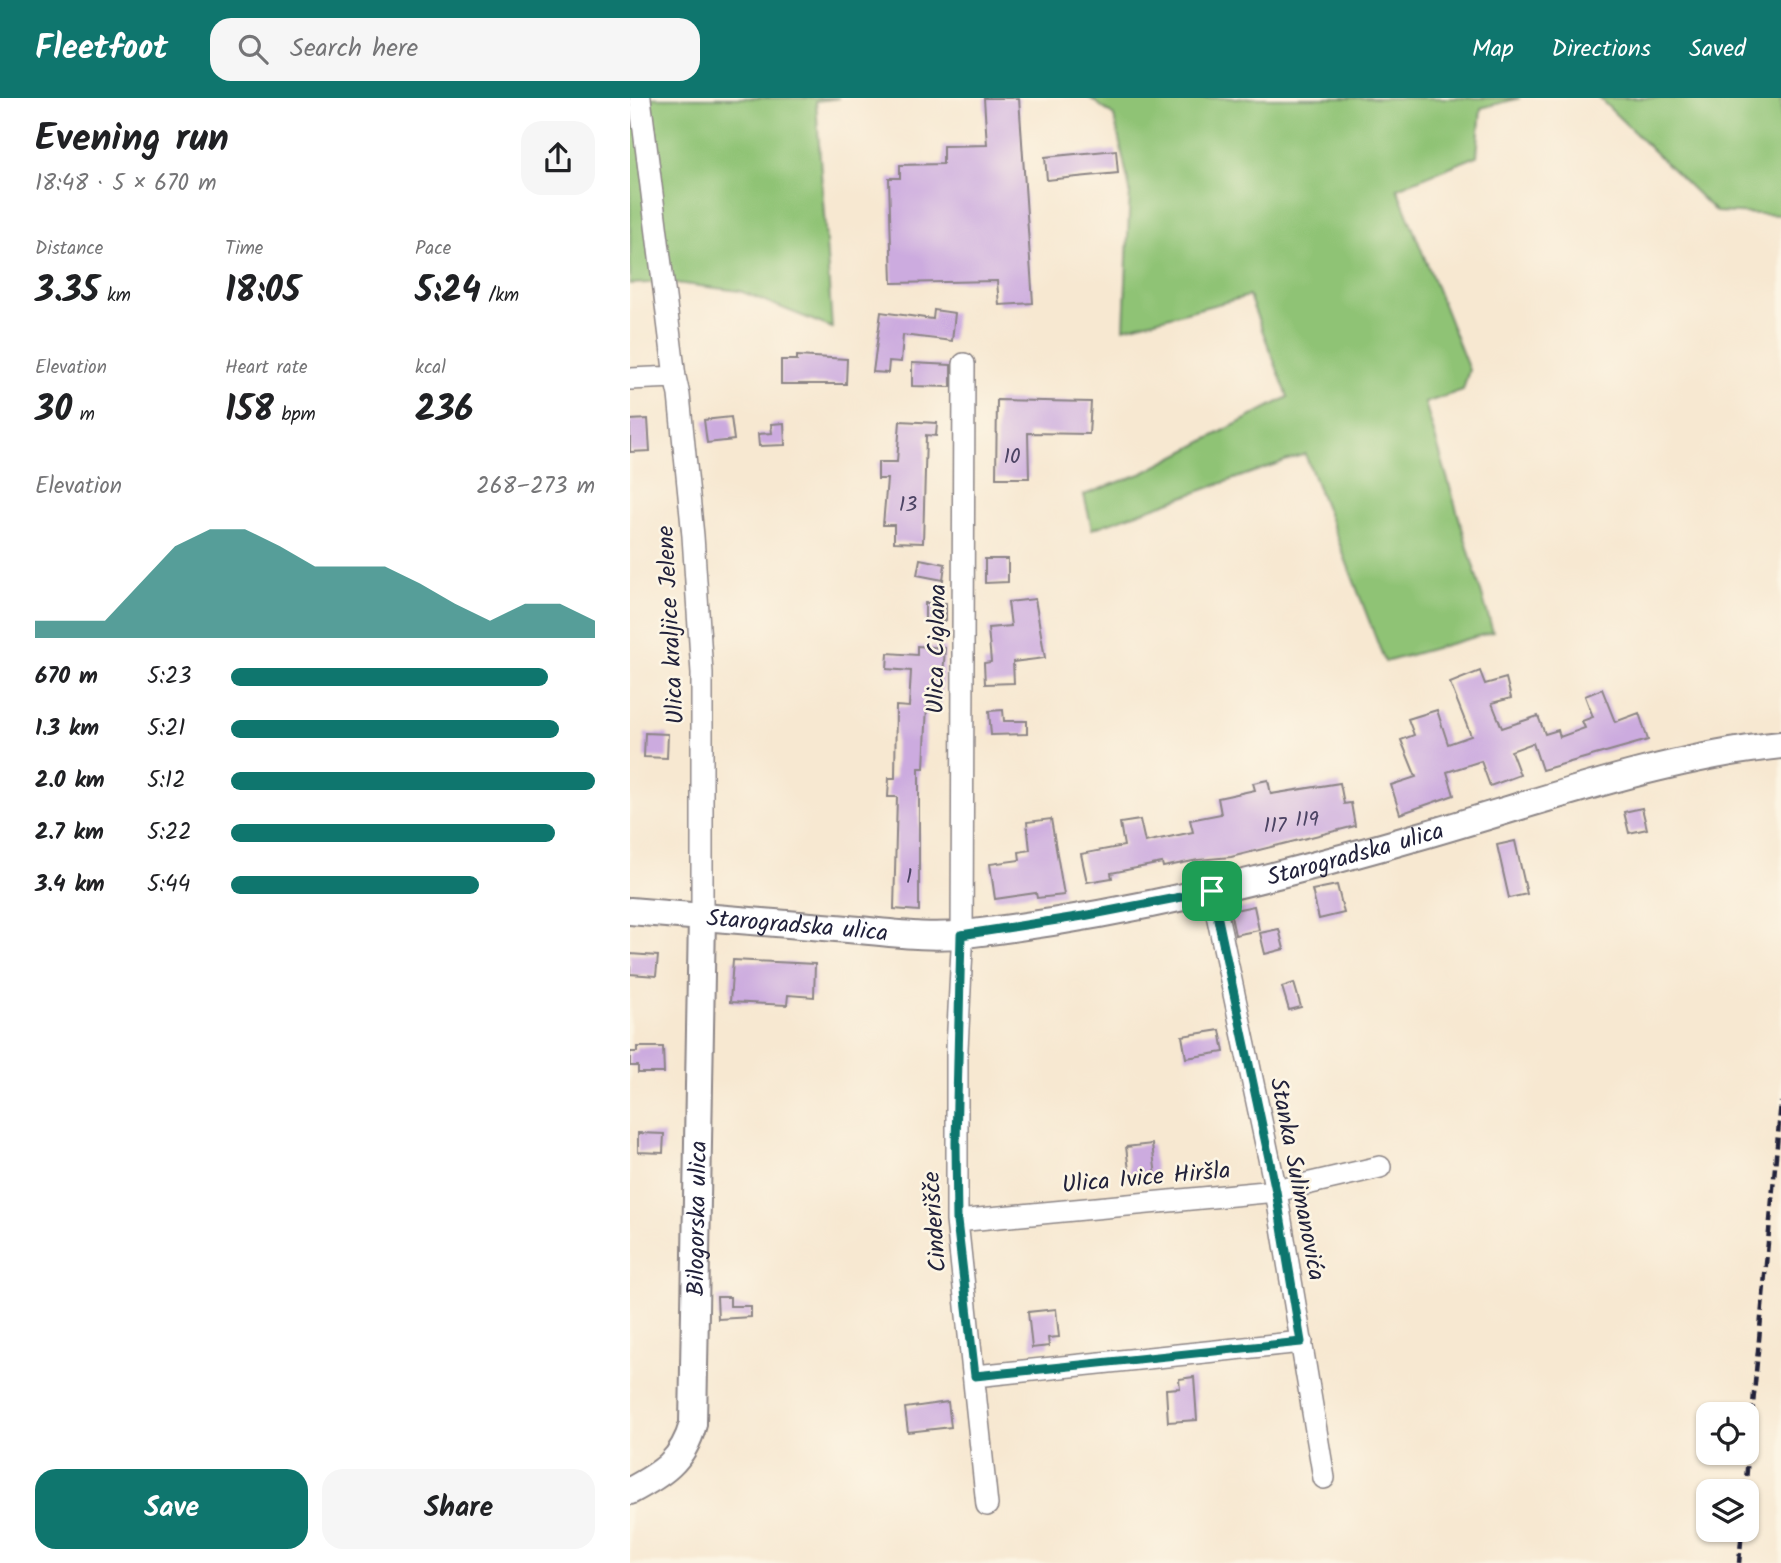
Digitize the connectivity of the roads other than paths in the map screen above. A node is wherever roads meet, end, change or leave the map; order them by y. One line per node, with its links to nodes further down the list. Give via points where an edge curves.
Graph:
1 (640, 98): 3 (street, Ulica kraljice Jelene)
2 (964, 365): 9 (street, Ulica Ciglana)
3 (675, 377): 4 (street); 8 (street, Ulica kraljice Jelene, via 702,673)
4 (630, 379)
5 (1781, 745): 6 (main road, Starogradska ulica, via 1674,765)
6 (1212, 891): 9 (main road, Starogradska ulica); 11 (street, Stanka Sulimanovića)
7 (630, 911): 8 (main road, Starogradska ulica)
8 (702, 917): 9 (main road, Starogradska ulica); 16 (main road, Bilogorska ulica, via 693,1424 675,1463)
9 (961, 935): 12 (street, Cinderišče)
10 (1380, 1167): 11 (street, Ulica Ivice Hiršla)
11 (1276, 1191): 12 (street, Ulica Ivice Hiršla); 13 (street, Stanka Sulimanovića)
12 (957, 1221): 14 (street, Cinderišče)
13 (1301, 1342): 14 (street); 15 (street, Stanka Sulimanovića)
14 (975, 1376): 17 (street, Cinderišče)
15 (1324, 1478)
16 (630, 1492)
17 (987, 1505)

